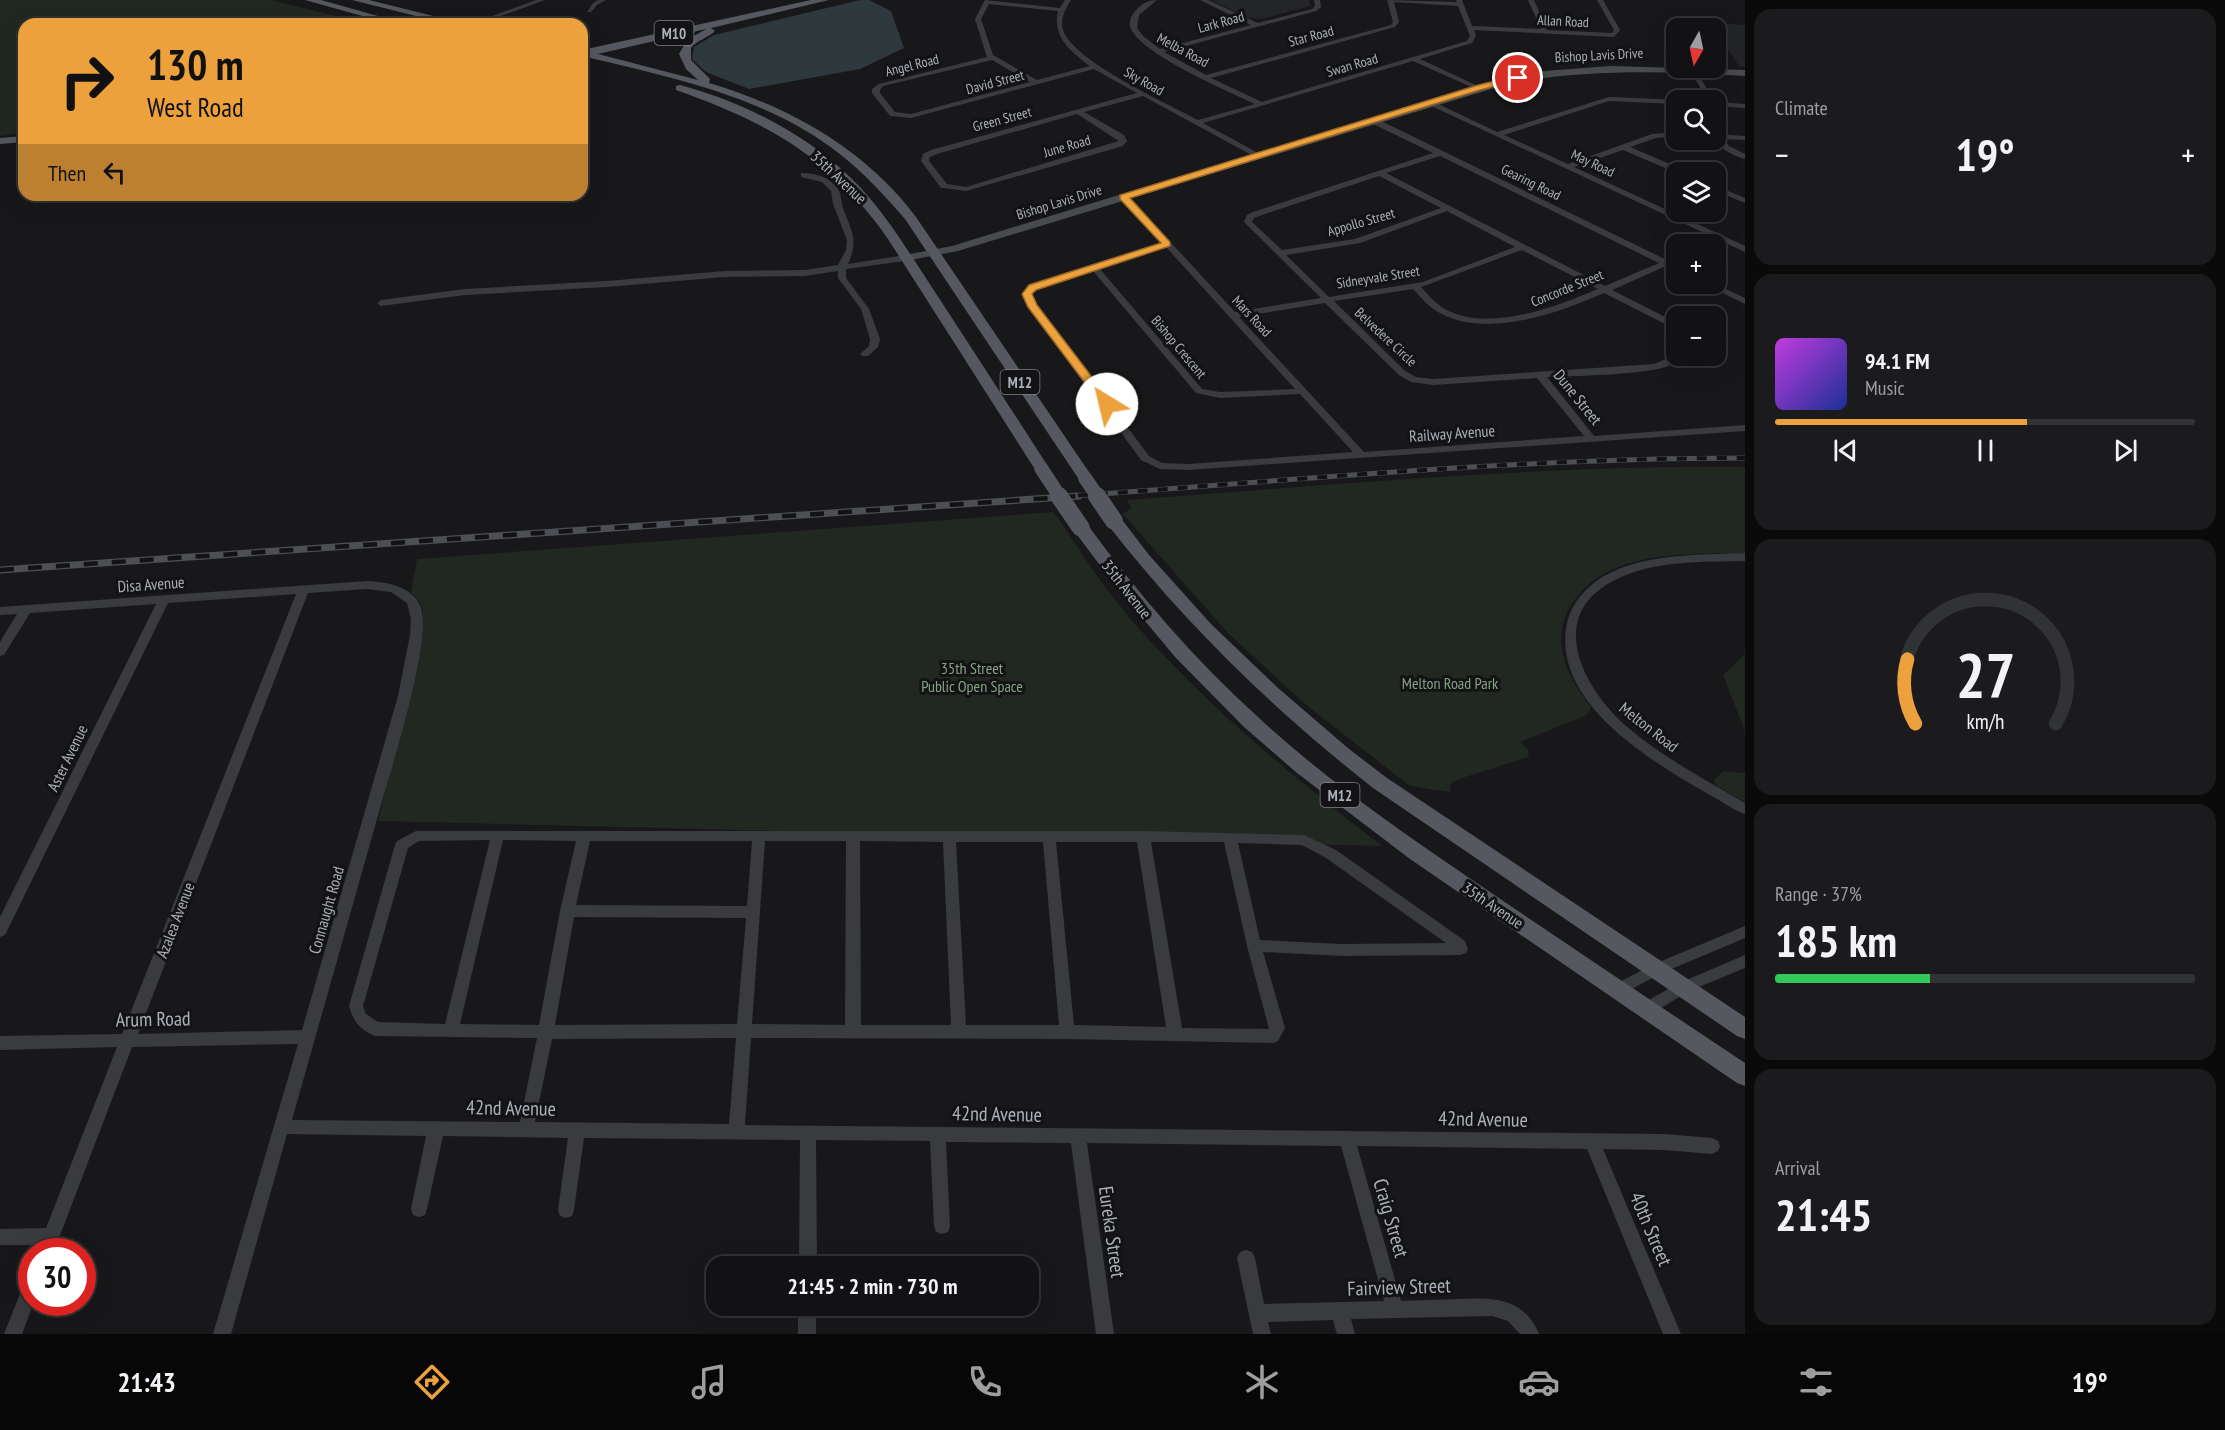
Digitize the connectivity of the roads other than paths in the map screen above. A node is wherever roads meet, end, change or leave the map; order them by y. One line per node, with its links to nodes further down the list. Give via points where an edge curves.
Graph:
1 (310, 0): 18 (main road)
2 (357, 0): 19 (main road)
3 (542, 0): 20 (street)
4 (603, 0): 17 (street)
5 (782, 0): 25 (main road, M10)
6 (825, 0): 21 (main road, M10)
7 (1068, 0): 16 (street)
8 (1154, 0): 26 (street, Melba Road, via 1137,12 1133,23 1140,39)
9 (1203, 0): 22 (street)
10 (1317, 0): 22 (street, Lark Road, via 1314,10)
11 (1390, 0): 15 (street); 36 (street, Star Road, via 1396,22 1393,26)
12 (1531, 0): 24 (street)
13 (1600, 0): 24 (street, Allan Road, via 1617,34)
14 (987, 1): 16 (street); 30 (street, via 978,19)
15 (1460, 2): 23 (street)
16 (1062, 10): 32 (street, Sky Road, via 1058,22 1062,36)
17 (589, 11)
18 (379, 17)
19 (434, 18)
20 (490, 18)
21 (742, 18): 27 (main road, M10); 38 (main road, via 698,36 685,48 683,58 688,66)
22 (1257, 26): 26 (street, Lark Road)
23 (1470, 28): 24 (street, Allan Road); 31 (street, Swan Road, via 1470,42)
24 (1545, 32)
25 (588, 52)
26 (1157, 52): 36 (street, Melba Road)
27 (588, 53)
28 (588, 55): 38 (main road, 35th Avenue / M12)
29 (588, 56): 77 (main road, 35th Avenue / M12, via 717,101 801,144 866,200)
30 (992, 58): 37 (street); 47 (street, Angel Road, via 878,87 876,93 893,114)
31 (1414, 59): 39 (street); 43 (street, Swan Road)
32 (1095, 68): 37 (street, David Street); 40 (street, Sky Road)
33 (1666, 68): 39 (street, Bishop Lavis Drive, via 1577,70 1527,76)
34 (1726, 72): 35 (street, Bishop Lavis Drive)
35 (1745, 73)
36 (1208, 77): 43 (street, Melba Road)
37 (1037, 83): 47 (street, David Street)
38 (713, 86): 76 (main road, 35th Avenue / M12, via 785,116 860,163 896,198)
39 (1478, 88): 42 (street, Bishop Lavis Drive)
40 (1142, 93): 46 (street, Green Street); 49 (street, Sky Road)
41 (1666, 102): 50 (street, via 1609,99)
42 (1430, 103): 48 (street, Bishop Lavis Drive); 50 (street, May Road)
43 (1261, 104): 49 (street, Swan Road)
44 (1726, 105): 45 (street)
45 (1745, 106)
46 (1080, 112): 67 (street, June Road, via 1121,136 1123,141); 67 (street, Green Street, via 926,156 925,161 944,186)
47 (901, 116)
48 (1372, 120): 60 (street, Gearing Road); 61 (street, Bishop Lavis Drive)
49 (1197, 123): 61 (street, Sky Road)
50 (1498, 134): 64 (street, May Road)
51 (1666, 134): 56 (street)
52 (1726, 137): 53 (street)
53 (1745, 138)
54 (18, 140): 55 (main road)
55 (0, 141)
56 (1623, 147): 63 (street); 64 (street)
57 (1726, 148): 62 (street)
58 (18, 152): 59 (main road)
59 (4, 153)
60 (1440, 153): 65 (street, Belvedere Circle); 78 (street, Gearing Road)
61 (1257, 156): 69 (street, Bishop Lavis Drive)
62 (1745, 157)
63 (1666, 166)
64 (1569, 167): 74 (street, May Road)
65 (1381, 174): 71 (street); 75 (street, Belvedere Circle, via 1247,220)
66 (804, 175): 79 (street, via 825,180 835,190 851,240)
67 (966, 189)
68 (1726, 192): 70 (street)
69 (1124, 197): 72 (street, Mars Road); 76 (street, Bishop Lavis Drive)
70 (1745, 201)
71 (1448, 208): 73 (street); 75 (street, Appollo Street, via 1350,243)
72 (1167, 244): 80 (street); 87 (street, Mars Road)
73 (1522, 247): 81 (street, Sidneyvale Street); 82 (street)
74 (1745, 249)
75 (1280, 253): 84 (street, Belvedere Circle)
76 (932, 254): 77 (street, Bishop Lavis Drive); 118 (main road, 35th Avenue / M12, bridge, via 1114,521 1162,584 1211,637 1282,706 1380,783)
77 (905, 258): 79 (street); 120 (main road, 35th Avenue / M12, bridge, via 1127,592 1218,690 1291,757 1422,856)
78 (1666, 263): 82 (street, Concorde Street)
79 (842, 267): 86 (street, via 791,274 725,274 465,291); 89 (street, via 843,282 865,309 875,339)
80 (1095, 268): 92 (street, Bishop Crescent, via 1199,391 1220,396); 95 (street, Railway Avenue, via 1033,288 1027,294 1145,458 1160,466 1181,467)
81 (1415, 286): 82 (street, Concorde Street, via 1442,311 1477,321 1530,317); 84 (street, Sidneyvale Street)
82 (1604, 288): 88 (street)
83 (1726, 292): 85 (street)
84 (1326, 299): 87 (street, Sidneyvale Street); 91 (street, Belvedere Circle, via 1414,380)
85 (1745, 301)
86 (381, 303)
87 (1233, 315): 92 (street, Mars Road)
88 (1666, 321)
89 (865, 354)
90 (1666, 363): 91 (street, Belvedere Circle, via 1656,367)
91 (1540, 375): 94 (street, Dune Street)
92 (1303, 390): 95 (street, Mars Road)
93 (1745, 428): 94 (street, Railway Avenue)
94 (1591, 438): 95 (street, Railway Avenue)
95 (1360, 455)
96 (1745, 558): 103 (street, Melton Road, via 1666,562 1622,573 1587,593 1574,615 1570,634 1572,656 1581,680 1606,715 1647,750)
97 (304, 589): 98 (street, Disa Avenue); 130 (street, Connaught Road, via 382,586 404,594 416,611 413,650 391,746); 131 (street, Azalea Avenue)
98 (164, 599): 99 (street, Disa Avenue); 114 (street, Aster Avenue)
99 (26, 609): 100 (street, Disa Avenue); 101 (street)
100 (0, 611)
101 (4, 640): 102 (street)
102 (0, 652)
103 (1745, 809)
104 (498, 835): 105 (street); 122 (street); 122 (street, via 416,836 402,845 356,1006 360,1018 375,1029)
105 (584, 835): 106 (street); 112 (street)
106 (759, 836): 110 (street); 113 (street)
107 (949, 836): 108 (street); 110 (street); 126 (street)
108 (1049, 836): 109 (street); 128 (street)
109 (1143, 836): 111 (street); 129 (street)
110 (854, 837): 125 (street)
111 (1230, 837): 116 (street); 116 (street, via 1304,840 1331,854 1461,949)
112 (567, 911): 113 (street); 127 (street)
113 (753, 912): 124 (street)
114 (0, 932)
115 (1745, 932): 118 (street)
116 (1254, 946): 129 (street, via 1277,1028 1273,1036)
117 (1745, 961): 119 (street)
118 (1657, 969): 119 (main road, 35th Avenue / M12); 120 (street)
119 (1682, 988): 121 (street); 123 (main road, 35th Avenue / M12)
120 (1617, 990): 121 (main road, 35th Avenue / M12)
121 (1645, 1010): 133 (main road, 35th Avenue / M12)
122 (451, 1029): 127 (street)
123 (1745, 1029)
124 (744, 1031): 125 (street); 127 (street); 139 (street)
125 (853, 1031): 126 (street)
126 (958, 1031): 128 (street)
127 (548, 1032): 136 (street)
128 (1067, 1032): 129 (street)
129 (1175, 1034)
130 (307, 1037): 131 (street, Arum Road); 134 (street, Connaught Road)
131 (129, 1041): 132 (street, Arum Road); 149 (street, Azalea Avenue)
132 (0, 1043)
133 (1745, 1076)
134 (281, 1127): 135 (street, 42nd Avenue); 159 (street, Connaught Road)
135 (436, 1129): 136 (street, 42nd Avenue); 145 (street)
136 (526, 1129): 137 (street, 42nd Avenue)
137 (577, 1130): 139 (street, 42nd Avenue); 146 (street)
138 (808, 1132): 139 (street, 42nd Avenue); 140 (street, 42nd Avenue); 151 (street)
139 (736, 1133)
140 (938, 1134): 141 (street, 42nd Avenue); 147 (street)
141 (1078, 1136): 142 (street, 42nd Avenue); 161 (street, Eureka Street)
142 (1347, 1138): 143 (street, 42nd Avenue); 153 (street, Craig Street)
143 (1592, 1141): 144 (street, 42nd Avenue); 165 (street, 40th Street)
144 (1712, 1146)
145 (419, 1209)
146 (566, 1210)
147 (942, 1226)
148 (0, 1238): 150 (street)
149 (50, 1238)
150 (18, 1240)
151 (808, 1256)
152 (1246, 1258): 155 (street)
153 (1395, 1310): 154 (street, Fairview Street); 164 (street, Fairview Street, via 1500,1308 1517,1316)
154 (1340, 1311): 155 (street, Fairview Street); 163 (street)
155 (1257, 1313): 162 (street)
156 (20, 1316): 158 (street)
157 (807, 1316): 160 (street)
158 (13, 1334)
159 (222, 1334)
160 (807, 1334)
161 (1105, 1334)
162 (1262, 1334)
163 (1346, 1334)
164 (1530, 1334)
165 (1672, 1334)

